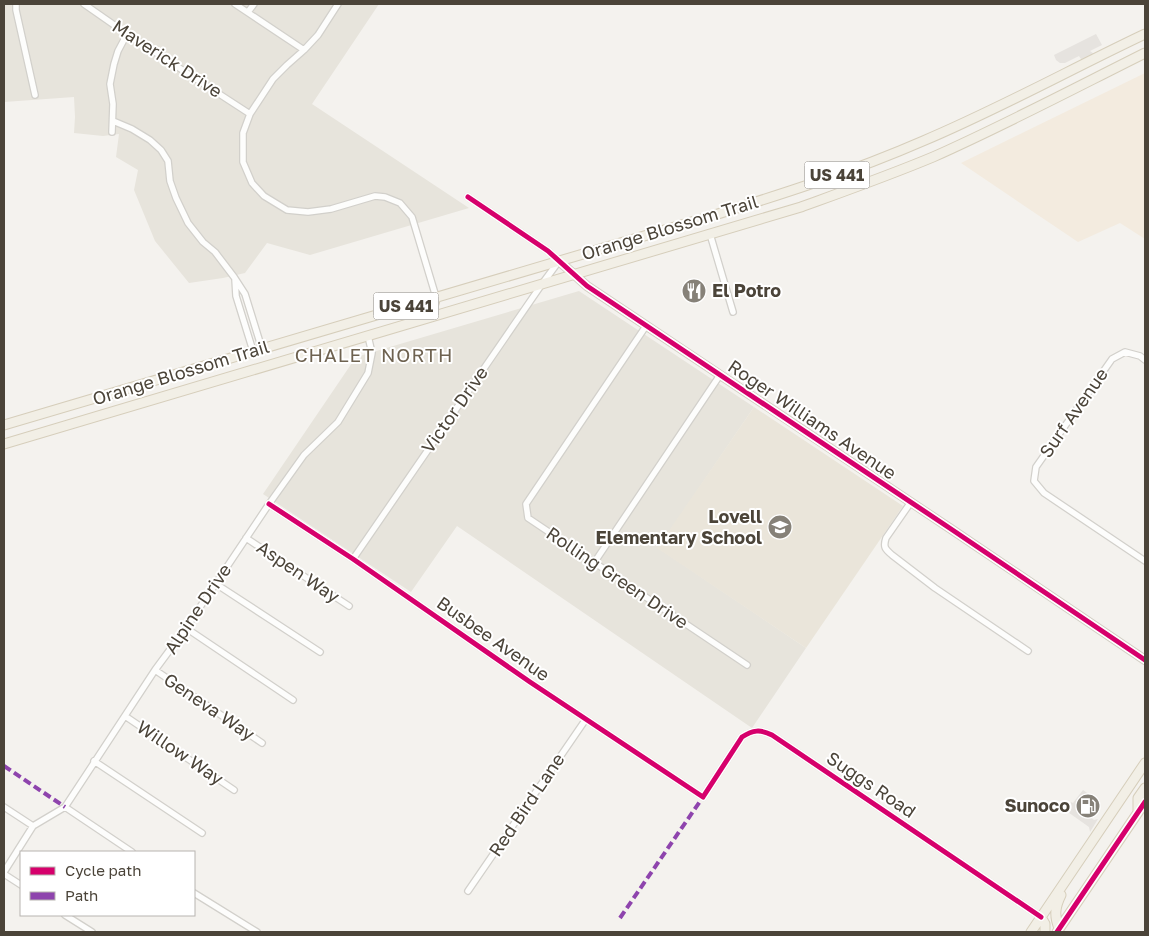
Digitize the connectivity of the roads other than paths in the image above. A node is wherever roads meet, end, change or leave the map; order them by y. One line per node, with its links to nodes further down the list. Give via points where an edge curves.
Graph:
1 (16, 4): 13 (street)
2 (84, 4): 7 (street, Maverick Drive)
3 (235, 4): 6 (street)
4 (254, 4): 6 (street)
5 (338, 4): 9 (street)
6 (248, 12): 9 (street)
7 (127, 34): 15 (street, Maverick Drive); 16 (street, via 116,58 110,84)
8 (1145, 34): 11 (main road, Orange Blossom Trail / US 441)
9 (304, 50): 15 (street, via 273,79)
10 (1145, 53): 12 (main road, Orange Blossom Trail / US 441)
11 (1091, 61): 12 (main road); 14 (main road, Orange Blossom Trail / US 441)
12 (1100, 76): 17 (main road, Orange Blossom Trail / US 441)
13 (35, 95)
14 (998, 107): 17 (main road); 19 (main road, Orange Blossom Trail / US 441)
15 (250, 114): 28 (street, via 242,133 243,162 252,183 264,196 287,210 308,212 375,196 395,201 412,216)
16 (113, 121): 18 (street); 26 (street, via 132,129 161,150 168,161 173,190 188,222)
17 (1005, 123): 20 (main road, Orange Blossom Trail / US 441)
18 (112, 132)
19 (853, 170): 20 (main road); 22 (main road, Orange Blossom Trail / US 441)
20 (860, 186): 23 (main road, Orange Blossom Trail / US 441)
21 (468, 197): 24 (street, Roger Williams Avenue, via 548,250)
22 (705, 218): 23 (main road); 24 (main road, Orange Blossom Trail / US 441)
23 (710, 234): 25 (main road, Orange Blossom Trail / US 441); 29 (street)
24 (559, 261): 25 (street, Roger Williams Avenue); 27 (street, Victor Drive); 28 (main road, Orange Blossom Trail / US 441)
25 (574, 275): 27 (main road, Orange Blossom Trail / US 441); 31 (street, Roger Williams Avenue)
26 (234, 277): 33 (street, via 245,294); 34 (street, via 236,296)
27 (542, 284): 30 (main road, Orange Blossom Trail / US 441); 44 (street, Victor Drive)
28 (436, 297): 30 (main road, via 433,307); 33 (main road, Orange Blossom Trail / US 441)
29 (733, 312)
30 (416, 322): 32 (main road, Orange Blossom Trail / US 441)
31 (646, 326): 36 (street, Roger Williams Avenue); 46 (street, Rolling Green Drive, via 526,504 528,518)
32 (368, 336): 38 (main road, Orange Blossom Trail / US 441); 42 (street, Alpine Drive, via 372,353 368,373 338,422 304,455)
33 (262, 349): 34 (main road, Orange Blossom Trail / US 441)
34 (253, 352): 37 (main road, Orange Blossom Trail / US 441)
35 (1145, 360): 45 (street, Surf Avenue, via 1125,352 1112,359 1036,468 1034,481 1044,493)
36 (720, 375): 41 (street, Roger Williams Avenue); 46 (street)
37 (109, 394): 38 (main road); 39 (main road, Orange Blossom Trail / US 441)
38 (114, 411): 40 (main road, Orange Blossom Trail / US 441)
39 (4, 425)
40 (4, 444)
41 (911, 502): 50 (street, via 886,538 886,549 935,588); 52 (street, Roger Williams Avenue)
42 (269, 504): 43 (street, Alpine Drive); 44 (street, Busbee Avenue)
43 (246, 538): 47 (street, Alpine Drive); 48 (street, Aspen Way)
44 (353, 559): 57 (street, Busbee Avenue)
45 (1145, 561)
46 (594, 563): 53 (street, Rolling Green Drive)
47 (216, 584): 49 (street, Alpine Drive); 51 (street)
48 (349, 606)
49 (186, 628): 54 (street, Alpine Drive); 55 (street)
50 (1028, 651)
51 (320, 652)
52 (1145, 660)
53 (747, 664)
54 (155, 670): 56 (street, Alpine Drive); 58 (street, Geneva Way)
55 (293, 700)
56 (125, 716): 59 (street, Alpine Drive); 62 (street, Willow Way)
57 (586, 719): 63 (street, Busbee Avenue); 74 (street, Red Bird Lane)
58 (262, 743)
59 (94, 762): 66 (street, Alpine Drive); 69 (street)
60 (1145, 763): 72 (main road)
61 (1145, 788): 67 (main road, via 1138,798)
62 (234, 790)
63 (702, 797): 77 (street, Suggs Road, via 742,737 749,732 766,732)
64 (1145, 802): 67 (main road)
65 (4, 807): 68 (street)
66 (65, 807): 68 (street, Alpine Drive); 70 (street)
67 (1138, 813): 78 (main road)
68 (33, 826): 71 (street, Alpine Drive)
69 (202, 833)
70 (131, 851)
71 (4, 873): 73 (street)
72 (1069, 876): 77 (main road); 78 (main road, via 1058,900 1055,919)
73 (20, 885)
74 (468, 891)
75 (195, 894): 79 (street)
76 (67, 916): 80 (street)
77 (1041, 917): 81 (main road); 82 (main road)
78 (1058, 930)
79 (252, 931)
80 (92, 932)
81 (1031, 932)
82 (1045, 932)

